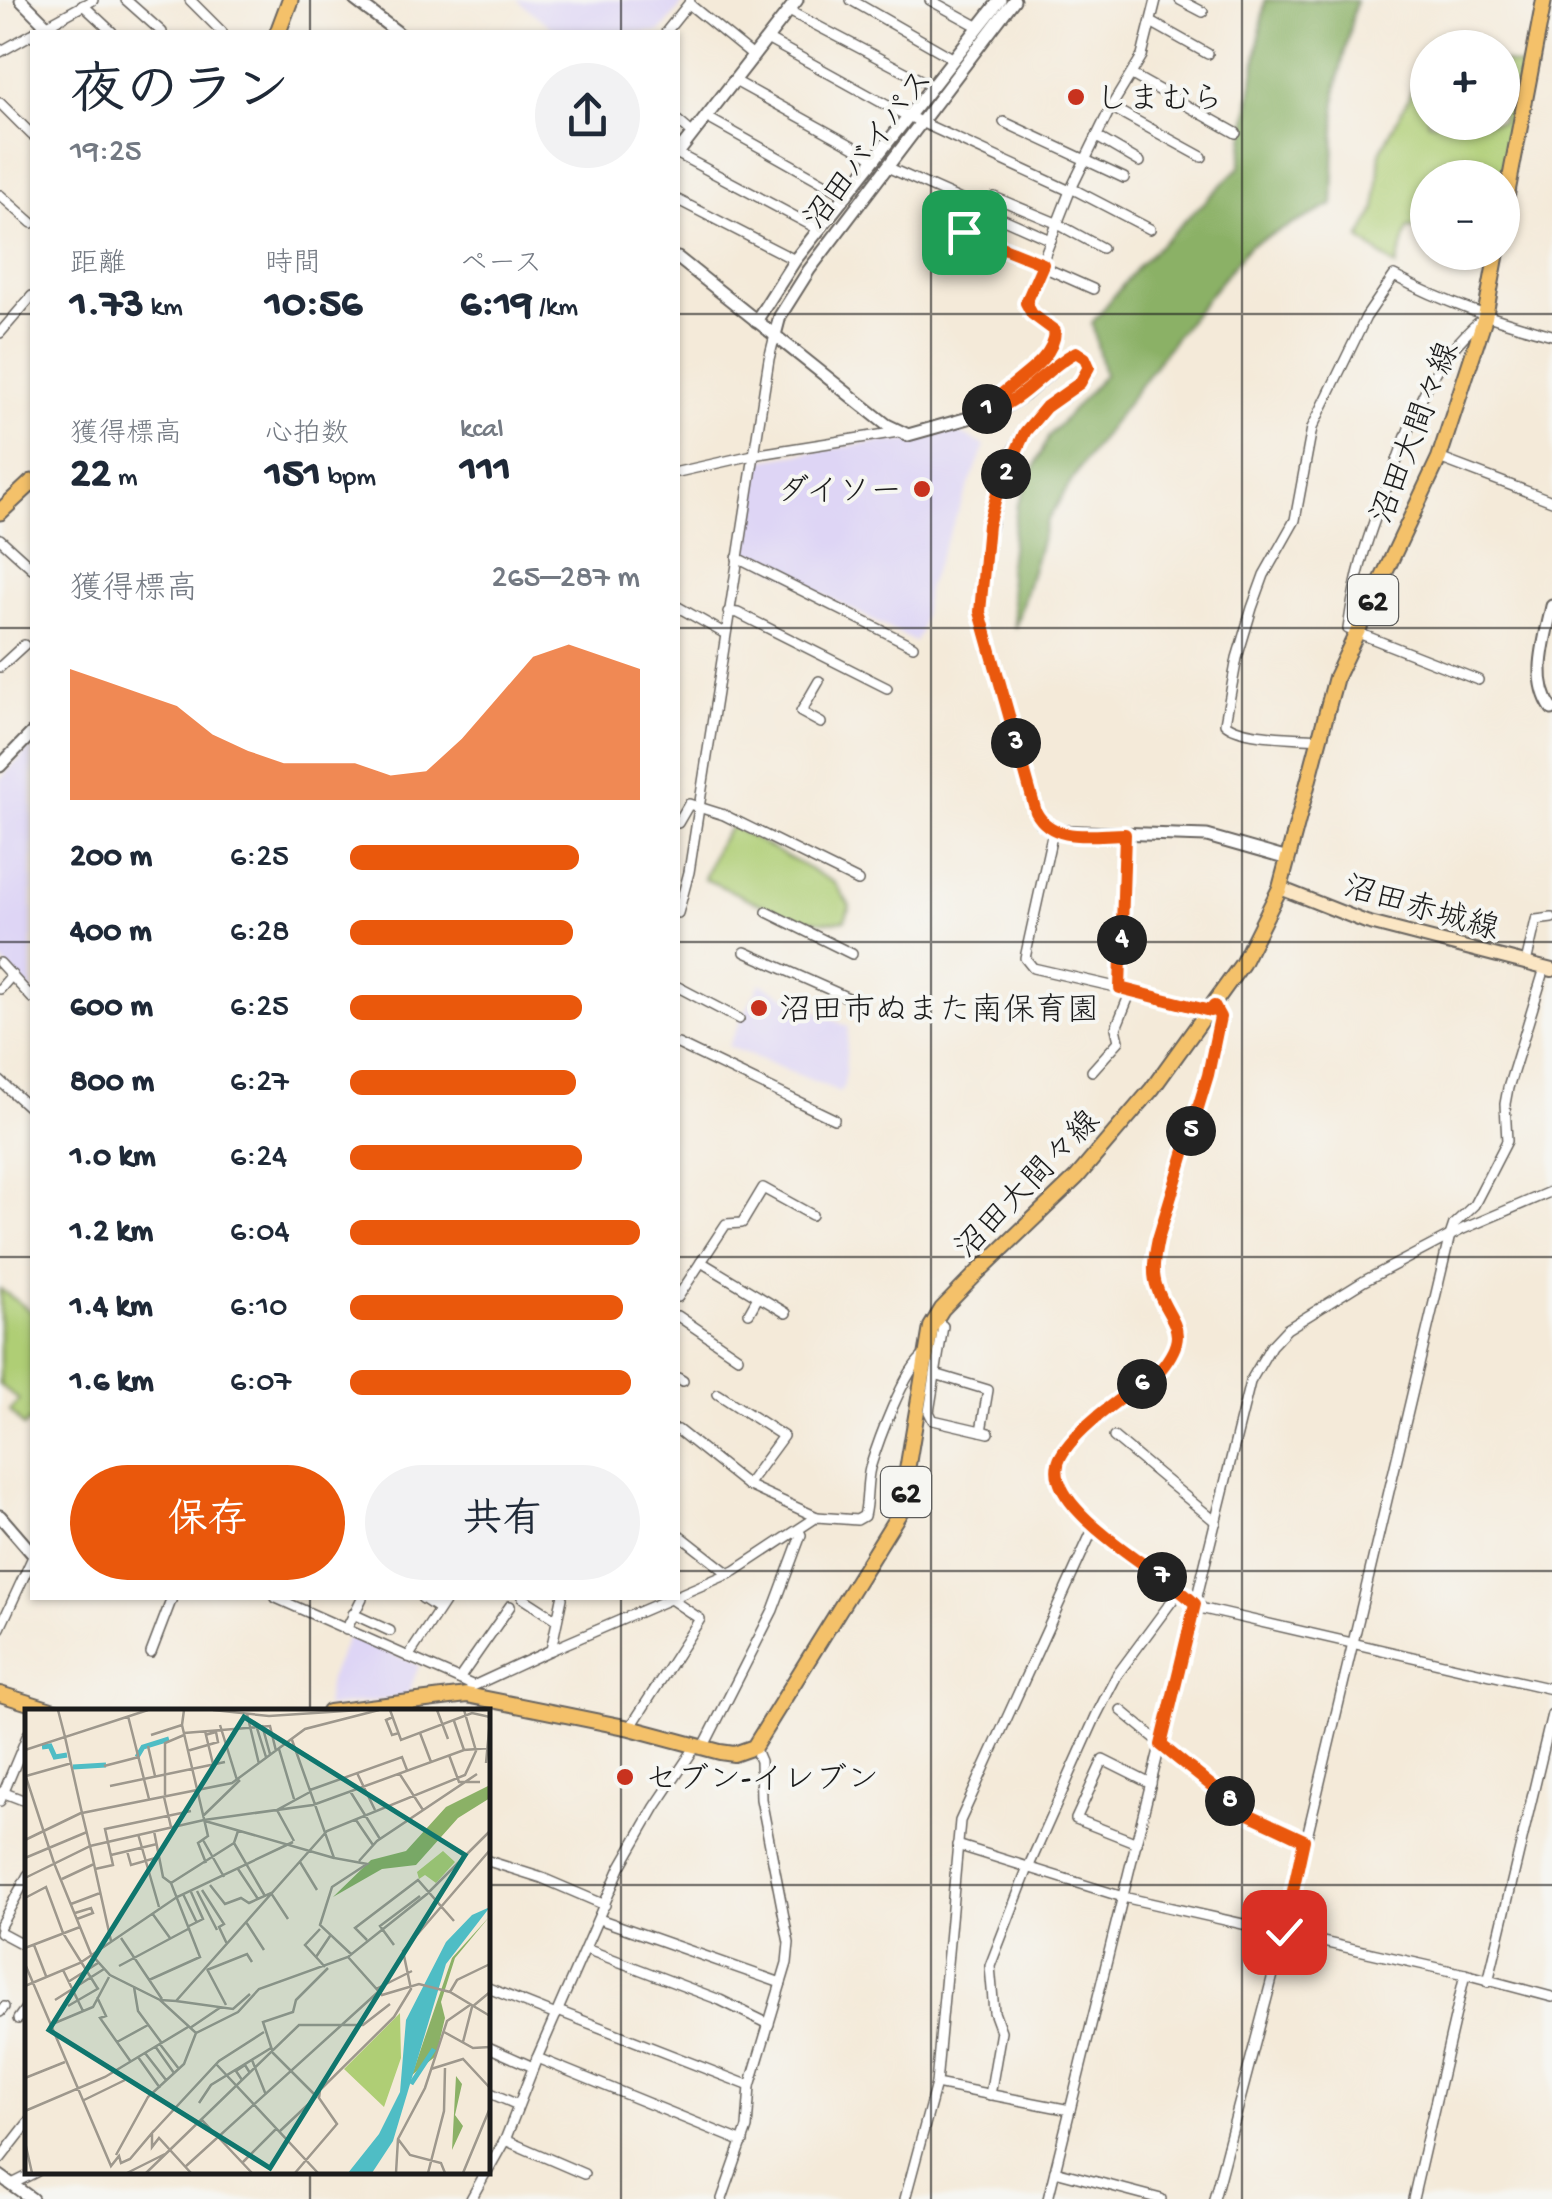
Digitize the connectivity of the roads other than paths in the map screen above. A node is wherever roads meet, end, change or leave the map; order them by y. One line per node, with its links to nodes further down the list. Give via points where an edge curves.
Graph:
1 (22, 0): 19 (street)
2 (126, 0): 22 (street)
3 (190, 0): 23 (street)
4 (290, 0): 24 (highway)
5 (355, 0): 25 (street)
6 (851, 0): 32 (street)
7 (930, 0): 18 (street)
8 (1000, 0): 18 (street, 沼田バイパス)
9 (1014, 0): 39 (street, 沼田バイパス)
10 (1156, 0): 17 (street)
11 (1180, 0): 16 (street)
12 (1544, 0): 50 (main road)
13 (690, 2): 26 (street); 31 (street)
14 (88, 3): 20 (street); 21 (street)
15 (793, 5): 28 (street); 35 (street)
16 (1203, 12)
17 (1151, 22): 30 (street); 33 (street)
18 (979, 27): 32 (street, 沼田バイパス)
19 (41, 30)
20 (44, 30)
21 (110, 30)
22 (160, 30)
23 (220, 30)
24 (279, 30)
25 (394, 30)
26 (668, 30)
27 (30, 37): 29 (street)
28 (768, 39): 31 (street); 39 (street)
29 (0, 52)
30 (1208, 54)
31 (754, 56): 34 (street)
32 (954, 59): 35 (street, 沼田バイパス)
33 (1132, 75): 37 (street); 42 (street)
34 (734, 80): 38 (street); 52 (street)
35 (932, 86): 39 (street, 沼田バイパス)
36 (0, 102): 43 (street)
37 (1112, 107): 45 (street); 49 (street)
38 (706, 117): 44 (street); 56 (street)
39 (915, 119): 52 (street, 沼田バイパス); 54 (street)
40 (1004, 122): 48 (street)
41 (680, 123): 44 (street)
42 (1236, 133)
43 (30, 134)
44 (693, 134): 46 (street)
45 (1097, 136): 48 (street); 51 (street)
46 (680, 150)
47 (680, 154): 62 (street)
48 (1086, 157): 53 (street); 54 (street)
49 (1202, 157)
50 (1514, 160)
51 (1140, 162)
52 (882, 163): 56 (street, 沼田バイパス); 64 (street); 75 (street, 沼田バイパス, via 780,316)
53 (1124, 178)
54 (1070, 190): 60 (street); 61 (street)
55 (0, 195): 59 (street)
56 (846, 196): 62 (street, 沼田バイパス)
57 (994, 197): 60 (street)
58 (680, 201): 67 (street)
59 (30, 220)
60 (1056, 224): 64 (street); 65 (street)
61 (1150, 229)
62 (820, 230): 67 (street, 沼田バイパス)
63 (964, 232): 68 (street)
64 (1051, 240): 68 (street)
65 (1102, 248)
66 (680, 260): 73 (street)
67 (795, 260): 73 (street, 沼田バイパス)
68 (1043, 264): 70 (street); 77 (street, via 1026,303 1055,331 1054,342)
69 (1493, 270): 72 (main road, 沼田大間々線 / 62)
70 (1093, 289)
71 (30, 298): 74 (street)
72 (1484, 317): 76 (street); 80 (main road, 沼田大間々線 / 62); 92 (street, via 1426,384 1406,430 1356,571 1348,630); 102 (street, via 1394,276 1366,317 1312,428 1294,520 1252,608 1225,723 1247,732)
73 (756, 320): 75 (street)
74 (0, 333)
75 (776, 335): 78 (street); 79 (street)
76 (1552, 335)
77 (984, 414): 78 (street); 107 (street, via 1024,395 1076,352 1085,358 1086,376 1025,432 997,494 981,583 980,612 1036,812)
78 (898, 432): 79 (street)
79 (753, 455): 81 (street); 86 (street)
80 (1439, 458): 83 (street); 92 (main road, 沼田大間々線 / 62)
81 (680, 472)
82 (30, 484): 84 (highway)
83 (1552, 501)
84 (0, 512)
85 (0, 539): 87 (street)
86 (737, 558): 90 (street); 94 (street)
87 (30, 566)
88 (1552, 606): 99 (street, via 1540,679)
89 (680, 608): 91 (street)
90 (728, 612): 91 (street); 98 (street)
91 (724, 633): 105 (street)
92 (1358, 633): 97 (street); 102 (main road, 沼田大間々線 / 62, via 1336,677)
93 (24, 645): 95 (street)
94 (913, 646)
95 (0, 667)
96 (819, 680): 100 (street, via 802,712)
97 (1478, 680)
98 (886, 688)
99 (1552, 709)
100 (821, 723)
101 (30, 735): 103 (street)
102 (1321, 739): 109 (main road, 沼田大間々線 / 62)
103 (0, 766)
104 (680, 800): 105 (street)
105 (693, 806): 106 (street); 110 (street, via 724,814); 112 (street)
106 (680, 820)
107 (1052, 831): 108 (street); 123 (street, via 1025,958 1033,968)
108 (1125, 834): 109 (street, via 1208,836); 123 (street)
109 (1288, 859): 111 (main road, 沼田大間々線 / 62)
110 (858, 881)
111 (1280, 888): 117 (main road, 沼田赤城線, via 1366,922); 126 (main road, 沼田大間々線 / 62)
112 (680, 906)
113 (766, 912): 116 (street)
114 (1552, 918): 117 (street, via 1536,920)
115 (745, 952): 125 (street)
116 (852, 954)
117 (1526, 962): 119 (main road, 沼田赤城線)
118 (0, 963): 120 (street)
119 (1548, 969): 135 (street, via 1508,1088 1508,1141)
120 (12, 975): 121 (street); 124 (street)
121 (0, 989)
122 (680, 989): 127 (street)
123 (1126, 989): 126 (street); 129 (street, via 1118,1041)
124 (30, 996)
125 (853, 1000)
126 (1212, 1008): 142 (main road, 沼田大間々線 / 62, via 1078,1177); 153 (street, via 1220,1017 1208,1075 1154,1265 1157,1288 1177,1328 1172,1356 1059,1459 1059,1484)
127 (739, 1019)
128 (680, 1045): 132 (street)
129 (1092, 1071)
130 (0, 1081): 131 (street)
131 (30, 1108)
132 (834, 1120)
133 (1552, 1191): 135 (street)
134 (812, 1214): 136 (street, via 763,1188 742,1222 726,1224)
135 (1449, 1239): 152 (street, via 1364,1281 1271,1346 1250,1382); 177 (street)
136 (700, 1262): 137 (street); 138 (street)
137 (680, 1294)
138 (758, 1297): 139 (street); 140 (street)
139 (749, 1313)
140 (786, 1314)
141 (680, 1317): 144 (street)
142 (935, 1320): 143 (main road, 沼田大間々線 / 62); 145 (street, via 943,1326)
143 (927, 1354): 151 (street, via 895,1402 869,1471 864,1516); 193 (main road, 沼田大間々線 / 62, via 900,1512)
144 (738, 1357)
145 (935, 1374): 145 (street, via 929,1412 934,1420 985,1432 988,1390)
146 (718, 1394): 149 (street, via 783,1436)
147 (680, 1432): 149 (street)
148 (1114, 1437): 152 (street)
149 (747, 1485): 151 (street)
150 (0, 1516): 156 (street)
151 (817, 1516): 154 (street)
152 (1216, 1522): 169 (street)
153 (1094, 1527): 159 (street); 198 (street, via 960,1821)
154 (799, 1530): 158 (street); 192 (street, via 773,1610)
155 (680, 1536): 158 (street)
156 (30, 1554)
157 (30, 1560): 174 (street)
158 (729, 1574): 160 (street)
159 (1180, 1590): 169 (street); 200 (street, via 1117,1675)
160 (680, 1596)
161 (171, 1600): 179 (street)
162 (280, 1600): 175 (street)
163 (361, 1600): 172 (street)
164 (425, 1600): 171 (street)
165 (446, 1600): 171 (street)
166 (526, 1600): 173 (street)
167 (562, 1600): 173 (street)
168 (672, 1600): 178 (street); 189 (street, via 700,1619)
169 (1195, 1604): 177 (street); 191 (street)
170 (510, 1606): 181 (street)
171 (439, 1609): 180 (street)
172 (354, 1614): 175 (street); 176 (street)
173 (557, 1620): 178 (street)
174 (0, 1628)
175 (346, 1630): 180 (street)
176 (390, 1632)
177 (1353, 1643): 182 (street); 196 (street)
178 (551, 1650): 183 (street)
179 (151, 1653)
180 (408, 1657): 181 (street)
181 (459, 1679): 183 (street)
182 (1552, 1689)
183 (470, 1690): 186 (main road); 189 (main road)
184 (0, 1694): 185 (main road)
185 (37, 1709)
186 (348, 1709)
187 (1121, 1710): 191 (street)
188 (1552, 1714): 210 (street)
189 (630, 1728): 192 (main road)
190 (25, 1741): 195 (street)
191 (1161, 1745): 194 (street); 196 (street, via 1244,1812)
192 (700, 1747): 193 (main road, via 734,1754); 203 (street, via 655,1807)
193 (754, 1748): 211 (street, via 789,1943)
194 (1152, 1784): 197 (street); 197 (street, via 1103,1760 1076,1819)
195 (2, 1795)
196 (1304, 1840): 206 (street)
197 (1137, 1843): 202 (street)
198 (957, 1846): 200 (street); 220 (street)
199 (490, 1861): 203 (street)
200 (1028, 1868): 202 (street); 223 (street, via 990,1966 1001,2032)
201 (25, 1881): 205 (street)
202 (1123, 1897): 206 (street); 225 (street)
203 (605, 1905): 204 (street)
204 (599, 1919): 208 (street); 211 (street)
205 (0, 1929): 207 (street)
206 (1284, 1932): 209 (street); 243 (street)
207 (25, 1945)
208 (586, 1949): 215 (street); 217 (street)
209 (1465, 1974): 210 (street); 244 (street)
210 (1488, 1982): 213 (street)
211 (781, 1983): 217 (street)
212 (490, 1989): 215 (street)
213 (1552, 1997)
214 (25, 2009): 216 (street)
215 (557, 2013): 219 (street); 221 (street)
216 (18, 2019)
217 (769, 2024): 221 (street)
218 (490, 2048): 219 (street)
219 (535, 2063): 224 (street); 228 (street)
220 (936, 2084): 223 (street); 240 (street)
221 (750, 2086): 228 (street)
222 (490, 2093): 224 (street)
223 (990, 2095): 225 (street)
224 (518, 2105): 227 (street)
225 (1070, 2110): 231 (street)
226 (25, 2126): 229 (street)
227 (504, 2140): 230 (street); 234 (street)
228 (743, 2142): 239 (street)
229 (0, 2159)
230 (490, 2166)
231 (1055, 2171): 241 (street); 242 (street)
232 (32, 2174): 236 (street)
233 (485, 2174): 238 (street)
234 (584, 2174)
235 (0, 2176): 236 (street)
236 (12, 2184): 237 (street)
237 (32, 2199)
238 (470, 2199)
239 (722, 2199)
240 (905, 2199)
241 (1048, 2199)
242 (1159, 2199)
243 (1214, 2199)
244 (1413, 2199)

